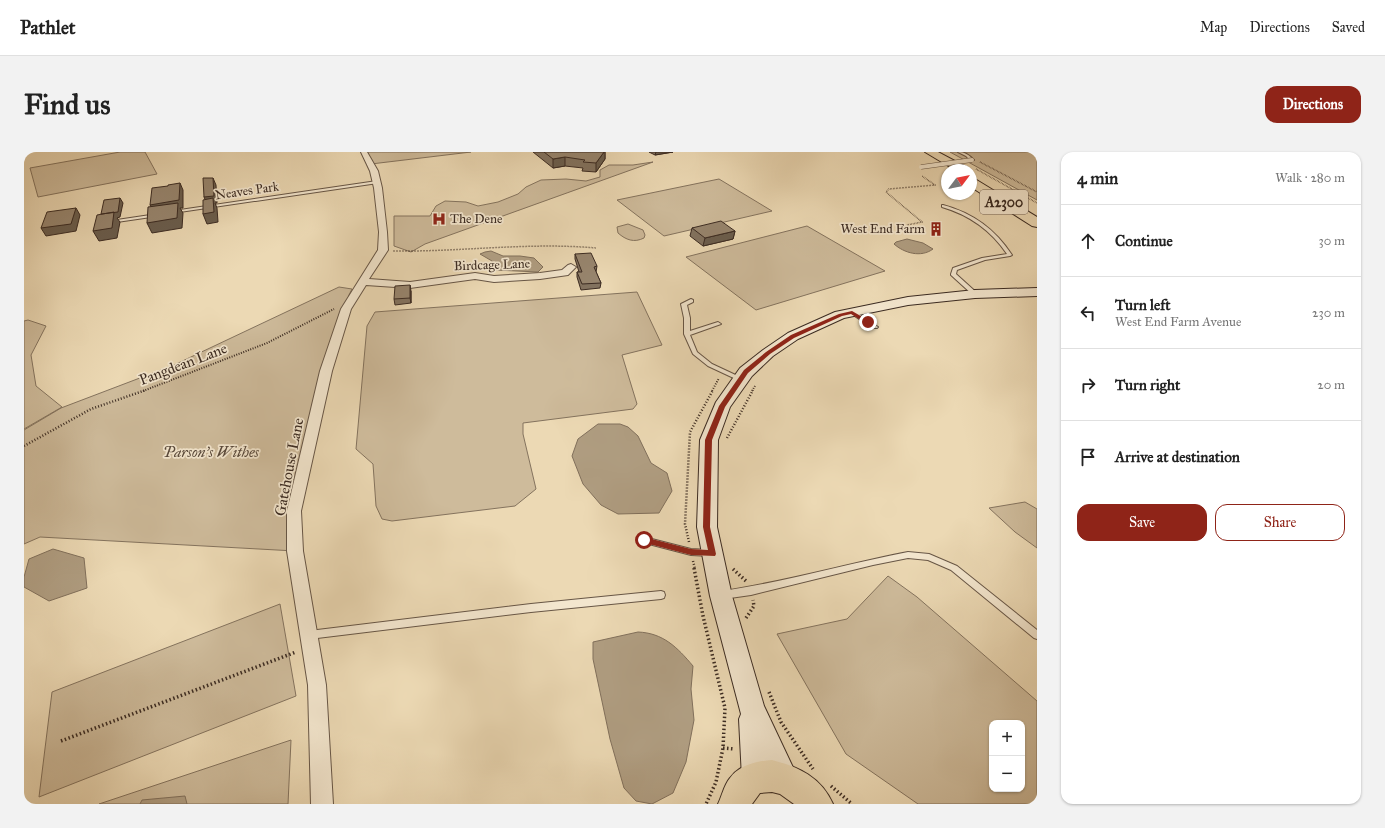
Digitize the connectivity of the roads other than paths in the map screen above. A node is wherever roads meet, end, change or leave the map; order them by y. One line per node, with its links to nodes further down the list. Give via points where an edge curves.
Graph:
1 (364, 152): 9 (street)
2 (917, 152): 6 (main road)
3 (930, 152): 5 (main road, A2300)
4 (960, 152): 7 (lane, bridge, via 972,160)
5 (956, 164)
6 (941, 165)
7 (922, 166)
8 (977, 175): 12 (main road, A2300)
9 (377, 182): 13 (lane, Neaves Park); 16 (street, Gatehouse Lane, via 383,250)
10 (977, 186): 14 (main road, A2300)
11 (943, 206): 18 (lane, via 962,212 979,222 1010,255 984,259 955,269 953,274)
12 (1037, 214)
13 (105, 222)
14 (1037, 223)
15 (571, 267): 16 (street, Birdcage Lane, via 565,273 553,275 494,279 475,276 410,285)
16 (364, 282): 30 (street, Gatehouse Lane, via 350,301 326,371 294,512 295,551)
17 (1037, 292): 18 (street)
18 (975, 294): 20 (street, via 908,301)
19 (691, 301): 23 (lane, via 684,304)
20 (852, 312): 22 (lane); 24 (street, via 793,336 768,353)
21 (718, 324): 23 (lane)
22 (875, 327)
23 (687, 334): 24 (lane, via 695,353 710,365)
24 (740, 379): 26 (street, via 722,406 708,440 707,527)
25 (644, 540): 26 (lane, via 691,552)
26 (712, 554): 28 (street)
27 (661, 595): 30 (lane, via 530,608)
28 (721, 596): 29 (lane, via 873,562 908,556 929,557 954,568); 31 (street)
29 (1037, 635)
30 (310, 640): 33 (street, Gatehouse Lane, via 317,685)
31 (770, 778): 32 (main road, via 798,786 812,798); 34 (main road, via 744,785)
32 (823, 794)
33 (322, 804)
34 (735, 804)

